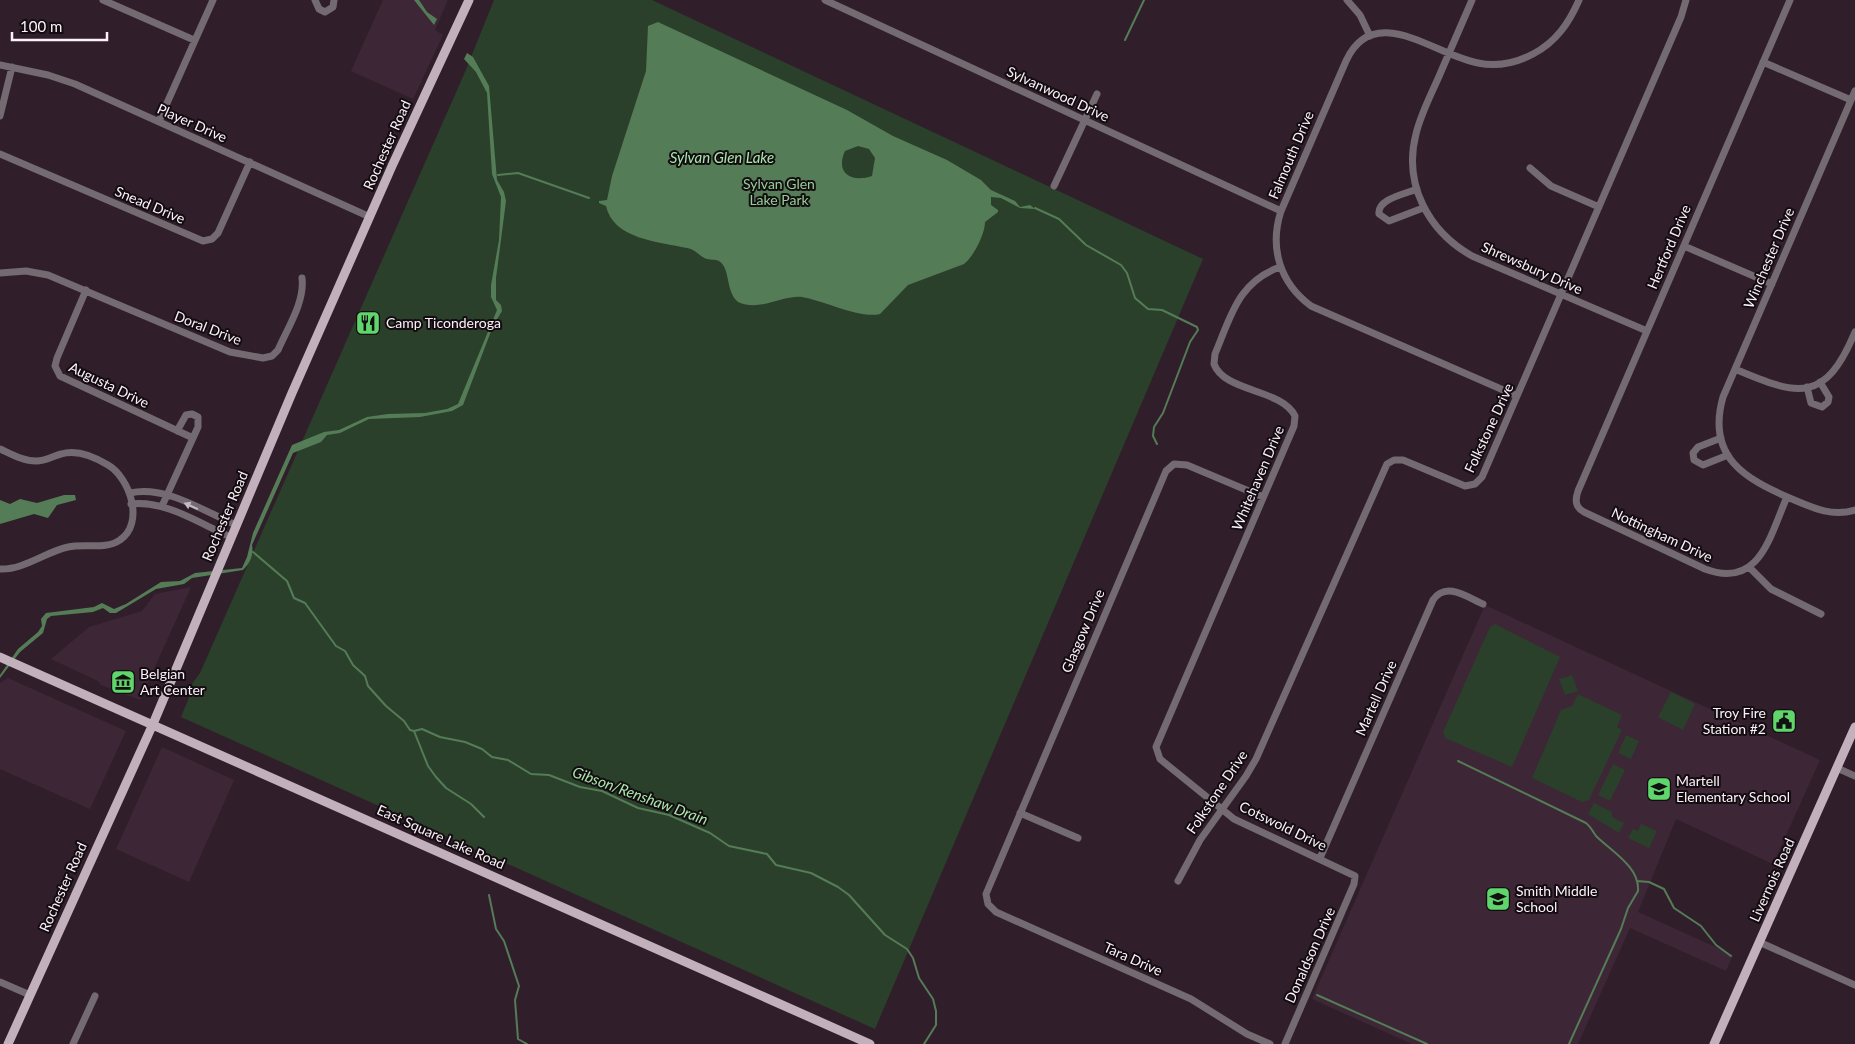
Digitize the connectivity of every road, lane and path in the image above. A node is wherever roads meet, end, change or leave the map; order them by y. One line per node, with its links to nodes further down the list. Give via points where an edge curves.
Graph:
1 (103, 0): 13 (street)
2 (213, 0): 13 (street)
3 (315, 0): 4 (street, via 319,9 325,12 333,7)
4 (334, 0)
5 (469, 0): 32 (main road, Rochester Road)
6 (825, 0): 22 (street, Sylvanwood Drive)
7 (1347, 0): 12 (street)
8 (1472, 0): 14 (street, Shrewsbury Drive)
9 (1578, 0): 14 (street, via 1569,20 1552,42 1523,59 1486,65)
10 (1686, 0): 29 (street, Folkstone Drive)
11 (1788, 0): 15 (street, Hertford Drive)
12 (1370, 36): 14 (street, via 1398,33); 31 (street, Falmouth Drive, via 1348,56)
13 (194, 40): 23 (street)
14 (1448, 54): 28 (street, Shrewsbury Drive, via 1415,136 1412,165)
15 (1763, 62): 20 (street); 33 (street, Hertford Drive)
16 (0, 65): 17 (street, Player Drive)
17 (12, 67): 21 (street); 23 (street, Player Drive, via 63,79)
18 (1855, 91): 20 (street, Winchester Drive)
19 (1097, 94): 22 (street)
20 (1851, 100): 37 (street, Winchester Drive)
21 (0, 116)
22 (1085, 120): 27 (street); 31 (street, Sylvanwood Drive)
23 (159, 121): 25 (street, Player Drive)
24 (0, 154): 25 (street, Snead Drive, via 203,241 218,233)
25 (250, 162): 32 (street, Player Drive)
26 (1530, 168): 29 (street, via 1551,186)
27 (1054, 186)
28 (1417, 189): 30 (street, Shrewsbury Drive); 30 (street, via 1385,202 1380,206 1379,214 1389,220)
29 (1599, 207): 39 (street, Folkstone Drive)
30 (1423, 208): 39 (street, Shrewsbury Drive, via 1438,230 1462,250)
31 (1281, 211): 34 (street, Falmouth Drive, via 1276,237)
32 (370, 216): 59 (main road, Rochester Road)
33 (1684, 246): 37 (street); 40 (street, Hertford Drive)
34 (1280, 267): 45 (street, Falmouth Drive, via 1292,287 1318,310); 53 (street, Whitehaven Drive, via 1257,278 1243,292 1214,361 1215,368 1223,376 1287,406 1295,416 1292,433)
35 (0, 273): 38 (street, Doral Drive, via 39,272)
36 (302, 278): 38 (street, Doral Drive, via 299,302 278,350 268,357 223,349)
37 (1772, 284): 42 (street, Winchester Drive)
38 (86, 290): 46 (street, Augusta Drive, via 57,358 56,371 66,380)
39 (1561, 295): 40 (street, Shrewsbury Drive); 45 (street, Folkstone Drive)
40 (1647, 331): 56 (street, Hertford Drive, via 1578,491)
41 (1855, 332): 43 (street, via 1838,366)
42 (1735, 369): 44 (street, via 1780,388); 48 (street, Winchester Drive, via 1721,405)
43 (1820, 382): 44 (street); 44 (street, via 1830,397 1822,407 1811,403)
44 (1807, 387)
45 (1517, 396): 71 (street, Folkstone Drive, via 1482,477 1475,484 1462,485 1403,460 1394,460 1383,469 1256,759)
46 (176, 431): 47 (street, Augusta Drive); 47 (street, via 186,415 192,414 199,423)
47 (192, 438): 52 (street)
48 (1721, 438): 50 (street, Winchester Drive); 50 (street, via 1698,447 1693,453 1694,460 1702,465)
49 (0, 449): 51 (street, via 34,461 68,453 82,454 114,468)
50 (1728, 455): 54 (street, Winchester Drive, via 1749,479)
51 (130, 493): 52 (street, via 153,491); 55 (street)
52 (167, 495): 57 (street); 59 (street, one-way to 52)
53 (1264, 497): 68 (street, Whitehaven Drive, via 1158,738); 72 (street, Glasgow Drive, via 1184,464 1174,464 1166,471)
54 (1787, 497): 58 (street, Winchester Drive, via 1828,512); 61 (street, via 1763,552)
55 (131, 504): 57 (street); 62 (street, via 127,533 113,544 66,547 16,567)
56 (1576, 505): 61 (street, Nottingham Drive, via 1584,512 1714,573 1731,574)
57 (162, 506): 60 (street)
58 (1855, 510)
59 (236, 525): 60 (main road, Rochester Road)
60 (231, 537): 66 (main road, Rochester Road)
61 (1749, 567): 64 (street, via 1771,589)
62 (0, 569)
63 (1483, 604): 74 (street, Martell Drive, via 1450,591 1442,591 1436,596)
64 (1822, 614)
65 (0, 657): 66 (main road, East Square Lake Road)
66 (153, 724): 81 (main road, Rochester Road); 85 (main road, East Square Lake Road)
67 (1855, 727): 69 (main road, Livernois Road)
68 (1158, 755): 71 (street, Cotswold Drive)
69 (1837, 768): 70 (street); 78 (main road, Livernois Road)
70 (1855, 776)
71 (1222, 809): 74 (street, Cotswold Drive, via 1248,826); 76 (street, Folkstone Drive, via 1196,846)
72 (1020, 813): 73 (street); 77 (street, Glasgow Drive, via 987,889)
73 (1078, 838)
74 (1320, 858): 75 (street, Cotswold Drive)
75 (1355, 876): 87 (street, Donaldson Drive)
76 (1178, 881)
77 (987, 901): 86 (street, Tara Drive, via 996,912 1192,999)
78 (1759, 942): 80 (street); 88 (main road, Livernois Road)
79 (0, 982): 81 (street)
80 (1855, 984)
81 (30, 995): 83 (main road, Rochester Road)
82 (95, 996): 84 (street)
83 (8, 1044)
84 (73, 1044)
85 (870, 1044)
86 (1270, 1044)
87 (1284, 1044)
88 (1714, 1044)

